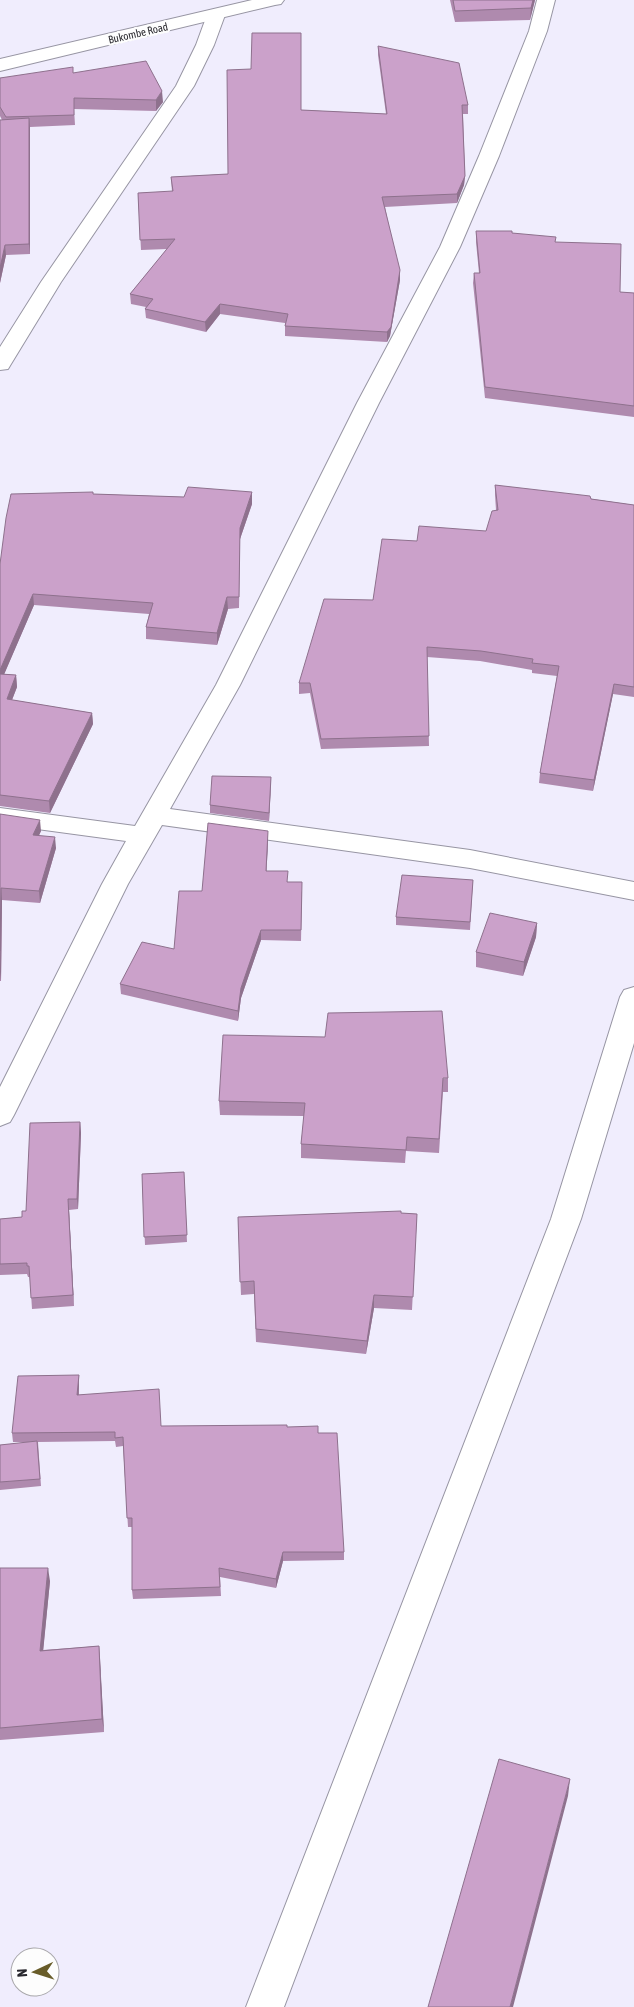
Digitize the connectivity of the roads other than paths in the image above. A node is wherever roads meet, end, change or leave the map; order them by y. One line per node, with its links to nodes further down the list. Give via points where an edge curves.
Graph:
1 (275, 0): 3 (street, Bukombe Road)
2 (546, 0): 7 (street, via 538,31 450,247 368,403 228,685)
3 (216, 15): 4 (street, Bukombe Road); 5 (street, via 186,86 51,282)
4 (0, 66)
5 (0, 364)
6 (0, 816): 7 (street)
7 (148, 825): 8 (street, via 470,859); 10 (street, via 114,884)
8 (634, 891)
9 (634, 998): 11 (street, via 566,1219)
10 (0, 1114)
11 (265, 2007)

